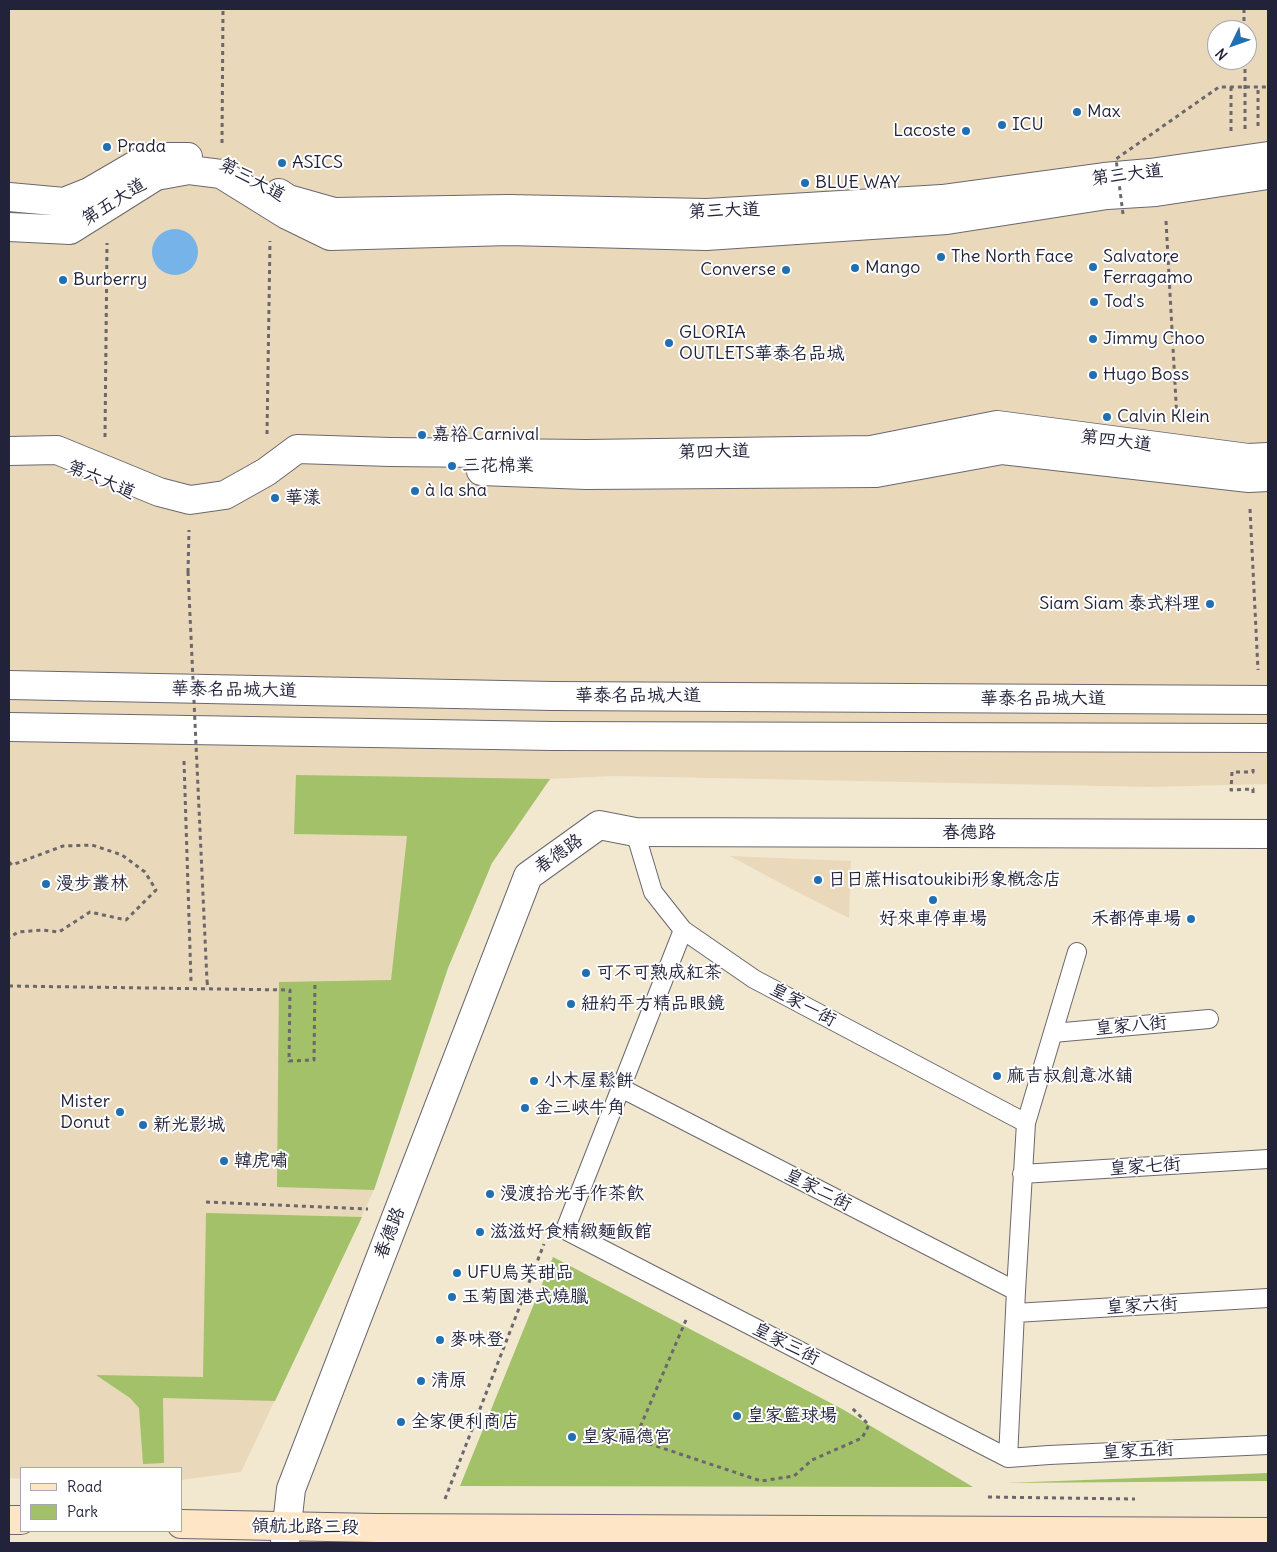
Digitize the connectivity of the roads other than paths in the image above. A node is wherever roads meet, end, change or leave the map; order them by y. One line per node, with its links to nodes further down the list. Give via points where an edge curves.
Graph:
1 (190, 164): 2 (street, 第三大道, via 222,159 288,200 334,212 508,209 707,213 942,199); 2 (street, 第三大道, via 221,174 288,215 330,236 510,231 706,236 947,220 1107,195 1165,191); 3 (street, 第五大道, via 149,157 89,192 64,202); 4 (street, 第五大道, via 156,176 70,230)
2 (1255, 164)
3 (9, 197)
4 (9, 227)
5 (9, 451): 8 (street, 第六大道, via 57,450)
6 (9, 465): 8 (street, 第六大道, via 57,462 156,503)
7 (1258, 468): 8 (street, 第四大道, via 1002,450 876,472 586,476 299,465 271,488 228,508); 8 (street, 第四大道, via 1178,448 997,426 872,450 587,454 297,449 266,472 225,494)
8 (190, 507)
9 (9, 685): 10 (street, 華泰名品城大道, via 563,696)
10 (1268, 700)
11 (9, 727): 12 (street, via 562,736)
12 (1268, 738)
13 (635, 832): 14 (street, 春德路); 15 (lane, 皇家一街, via 653,892); 30 (street, 春德路, via 599,825 528,876 291,1489)
14 (1268, 834)
15 (683, 930): 19 (lane); 20 (lane, 皇家一街, via 754,979)
16 (1077, 952): 18 (lane)
17 (1210, 1019): 18 (lane, 皇家八街)
18 (1053, 1033): 20 (lane)
19 (621, 1088): 23 (lane, 皇家二街); 27 (lane, 皇家三街, via 565,1230)
20 (1026, 1123): 22 (lane)
21 (1268, 1159): 22 (lane, 皇家七街)
22 (1022, 1174): 23 (lane)
23 (1016, 1291): 25 (lane)
24 (1268, 1298): 25 (lane, 皇家六街)
25 (1015, 1313): 27 (lane)
26 (1268, 1446): 27 (lane, 皇家五街)
27 (1008, 1458)
28 (182, 1524): 30 (street, 領航北路三段)
29 (1268, 1532): 30 (street, 領航北路三段)
30 (286, 1535)

